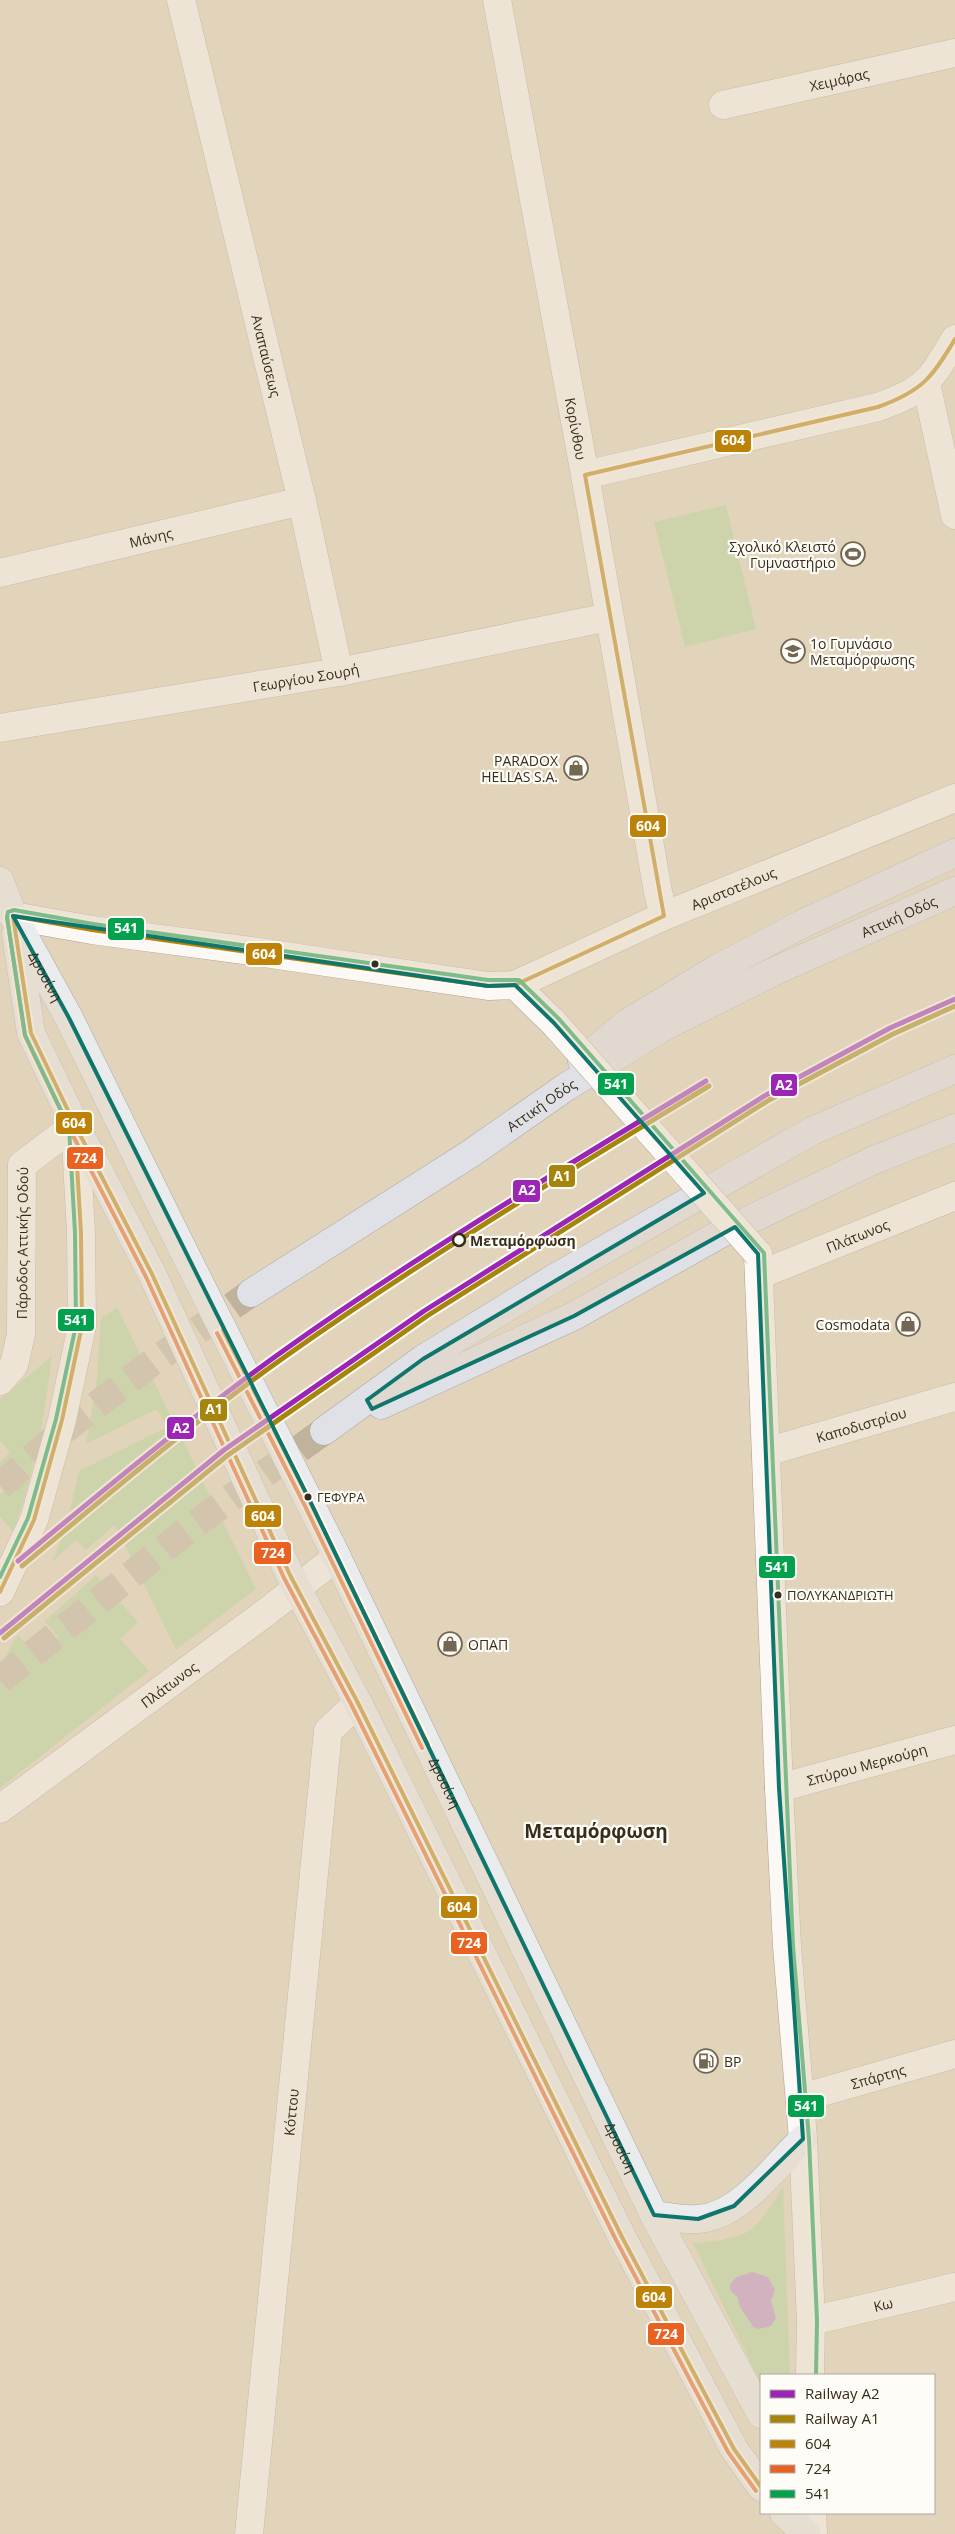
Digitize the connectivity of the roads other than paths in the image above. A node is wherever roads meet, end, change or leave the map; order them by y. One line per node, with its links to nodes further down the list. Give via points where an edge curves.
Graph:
1 (181, 0): 8 (street, Αναπαύσεως)
2 (497, 0): 7 (street, Κορίνθου)
3 (955, 53): 4 (street, Χειμάρας)
4 (723, 105)
5 (955, 339): 6 (street)
6 (926, 383): 7 (street, via 904,398 878,407); 9 (street)
7 (585, 475): 11 (street, Κορίνθου)
8 (302, 501): 10 (street, Μάνης); 12 (street, Αναπαύσεως)
9 (955, 515)
10 (0, 573)
11 (609, 618): 12 (street, Γεωργίου Σουρή); 19 (street, Κορίνθου)
12 (339, 672): 13 (street, Γεωργίου Σουρή)
13 (0, 728)
14 (955, 798): 19 (street, Αριστοτέλους)
15 (955, 853): 24 (highway, via 802,924 715,970 626,1024)
16 (0, 881): 18 (main road)
17 (955, 891): 24 (highway, Αττική Οδός, via 777,970 665,1026 566,1087)
18 (12, 916): 20 (street, via 488,986); 22 (main road, Δροσίνη, via 31,1033); 31 (main road, Δροσίνη, bridge, via 69,1018)
19 (664, 916): 20 (street, Αριστοτέλους)
20 (515, 986): 26 (street, bridge, via 554,1022)
21 (955, 1069): 23 (highway, via 812,1132 562,1274 423,1359 324,1431 574,1316 720,1234 848,1172)
22 (75, 1125): 28 (street, Πάροδος Αττικής Οδού, via 22,1165 21,1334 14,1365); 32 (main road, Δροσίνη, bridge, via 152,1274); 33 (street, via 82,1326 62,1420 34,1520)
23 (955, 1128)
24 (470, 1154): 27 (highway, Αττική Οδός)
25 (955, 1196): 26 (street, Πλάτωνος)
26 (759, 1264): 30 (street)
27 (251, 1293)
28 (0, 1381)
29 (955, 1396): 30 (street, Καποδιστρίου)
30 (766, 1452): 36 (street)
31 (333, 1550): 32 (street, Πλάτωνος); 41 (main road, Δροσίνη)
32 (293, 1581): 34 (main road, Δροσίνη); 37 (street, Πλάτωνος)
33 (0, 1592)
34 (358, 1703): 46 (main road, Δροσίνη, via 622,2237 734,2449); 50 (street, Κόττου, via 328,1731)
35 (955, 1740): 36 (street, Σπύρου Μερκούρη)
36 (779, 1788): 39 (street, via 787,1946)
37 (0, 1809)
38 (955, 2054): 39 (street, Σπάρτης)
39 (801, 2098): 40 (street)
40 (804, 2139): 41 (main road, via 734,2206 698,2219); 43 (street)
41 (654, 2215): 45 (main road, Δροσίνη)
42 (955, 2287): 43 (street, Κω)
43 (811, 2321): 44 (street)
44 (810, 2374)
45 (760, 2412)
46 (760, 2486)
47 (785, 2514): 51 (main road)
48 (804, 2514): 52 (main road)
49 (812, 2514): 52 (street)
50 (250, 2534)
51 (806, 2534)
52 (812, 2534)

